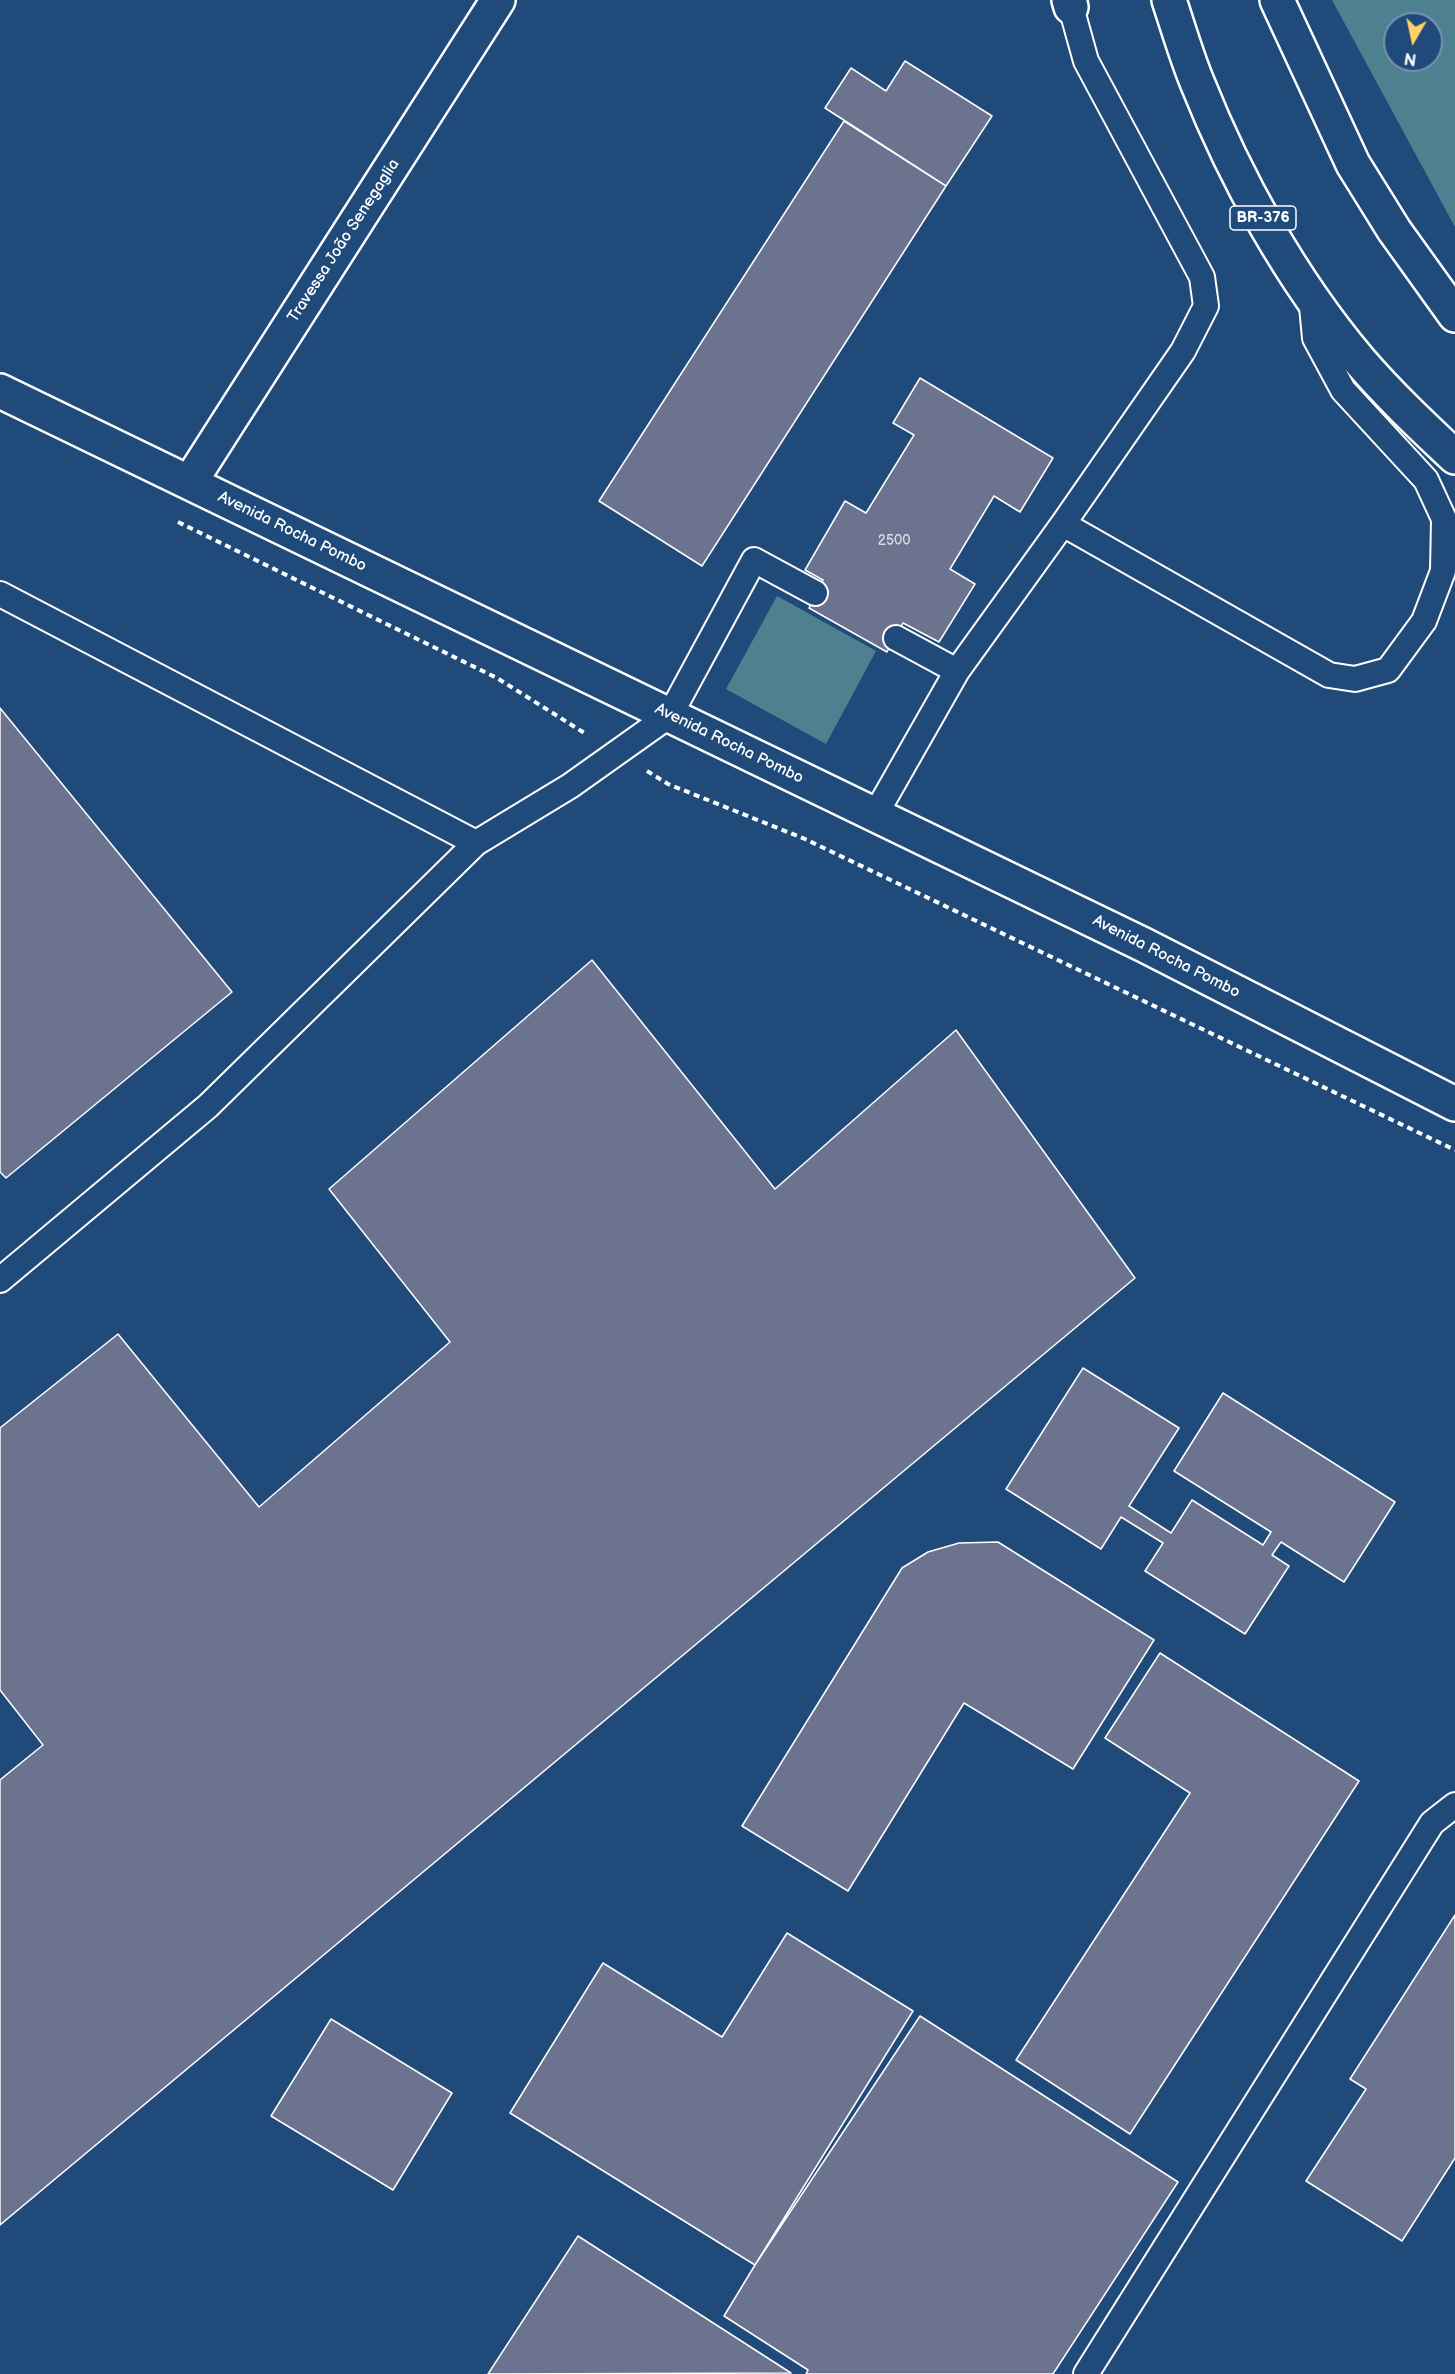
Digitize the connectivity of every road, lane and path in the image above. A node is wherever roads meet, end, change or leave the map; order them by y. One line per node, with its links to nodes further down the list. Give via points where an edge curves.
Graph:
1 (498, 0): 9 (main road, Travessa João Senegaglia)
2 (1169, 0): 5 (main road, BR-376, via 1197,81 1233,162 1275,239)
3 (1277, 0): 6 (main road, via 1353,164)
4 (1070, 4): 11 (lane, via 1086,60 1202,277 1206,306 1183,351)
5 (1311, 294): 8 (main road, BR-376, via 1359,359); 11 (lane, via 1315,338 1343,390 1426,480 1444,519 1443,571 1424,621 1388,670 1355,679 1329,675)
6 (1455, 315)
7 (0, 391): 9 (main road, Avenida Rocha Pombo)
8 (1455, 457)
9 (190, 482): 16 (main road, Avenida Rocha Pombo)
10 (169, 518): 17 (path, via 496,678)
11 (1063, 524): 15 (lane)
12 (815, 593): 16 (lane, via 754,560)
13 (0, 594): 20 (lane)
14 (896, 638): 15 (lane)
15 (957, 671): 19 (lane)
16 (670, 715): 19 (main road, Avenida Rocha Pombo); 20 (lane, via 570,786)
17 (566, 721)
18 (668, 784): 22 (path, via 805,839)
19 (874, 814): 21 (main road, Avenida Rocha Pombo, via 1144,945)
20 (476, 843): 23 (lane, via 208,1106)
21 (1455, 1104)
22 (1455, 1150)
23 (0, 1280)
24 (1455, 1805): 25 (lane, via 1432,1823)
25 (1086, 2374)

